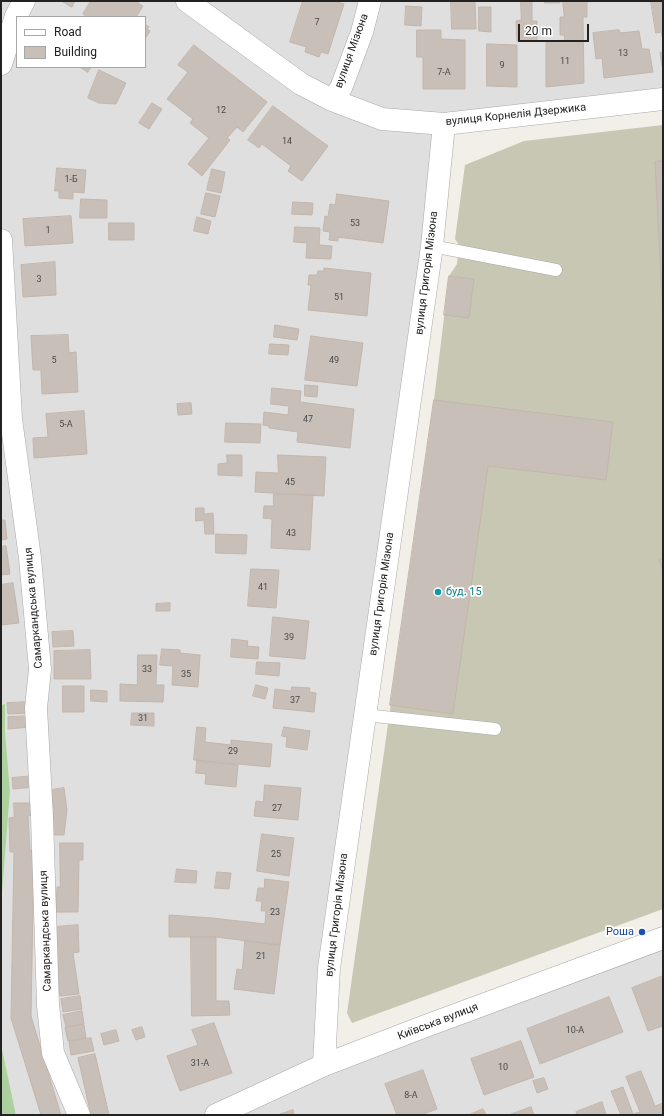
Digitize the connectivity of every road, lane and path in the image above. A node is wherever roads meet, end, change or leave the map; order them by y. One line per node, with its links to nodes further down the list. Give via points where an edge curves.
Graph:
1 (24, 1): 4 (street, via 16,16)
2 (186, 1): 6 (street, вулиця Корнелія Дзержика, via 301,84)
3 (370, 1): 6 (street, вулиця Мізюна, via 362,32 341,88)
4 (1, 64)
5 (663, 99): 7 (street, вулиця Корнелія Дзержика)
6 (332, 100): 7 (street, вулиця Корнелія Дзержика, via 382,119)
7 (444, 124): 9 (street, вулиця Григорія Мізюна)
8 (1, 240): 16 (street, Самаркандська вулиця, via 11,419 30,558 40,669 36,708 48,1005 53,1053)
9 (432, 246): 10 (lane); 11 (street, вулиця Григорія Мізюна)
10 (556, 270)
11 (364, 715): 12 (lane); 14 (street, вулиця Григорія Мізюна, via 329,968)
12 (495, 728)
13 (663, 938): 14 (street, Київська вулиця)
14 (324, 1065): 15 (street, Київська вулиця)
15 (221, 1114)
16 (79, 1115)

